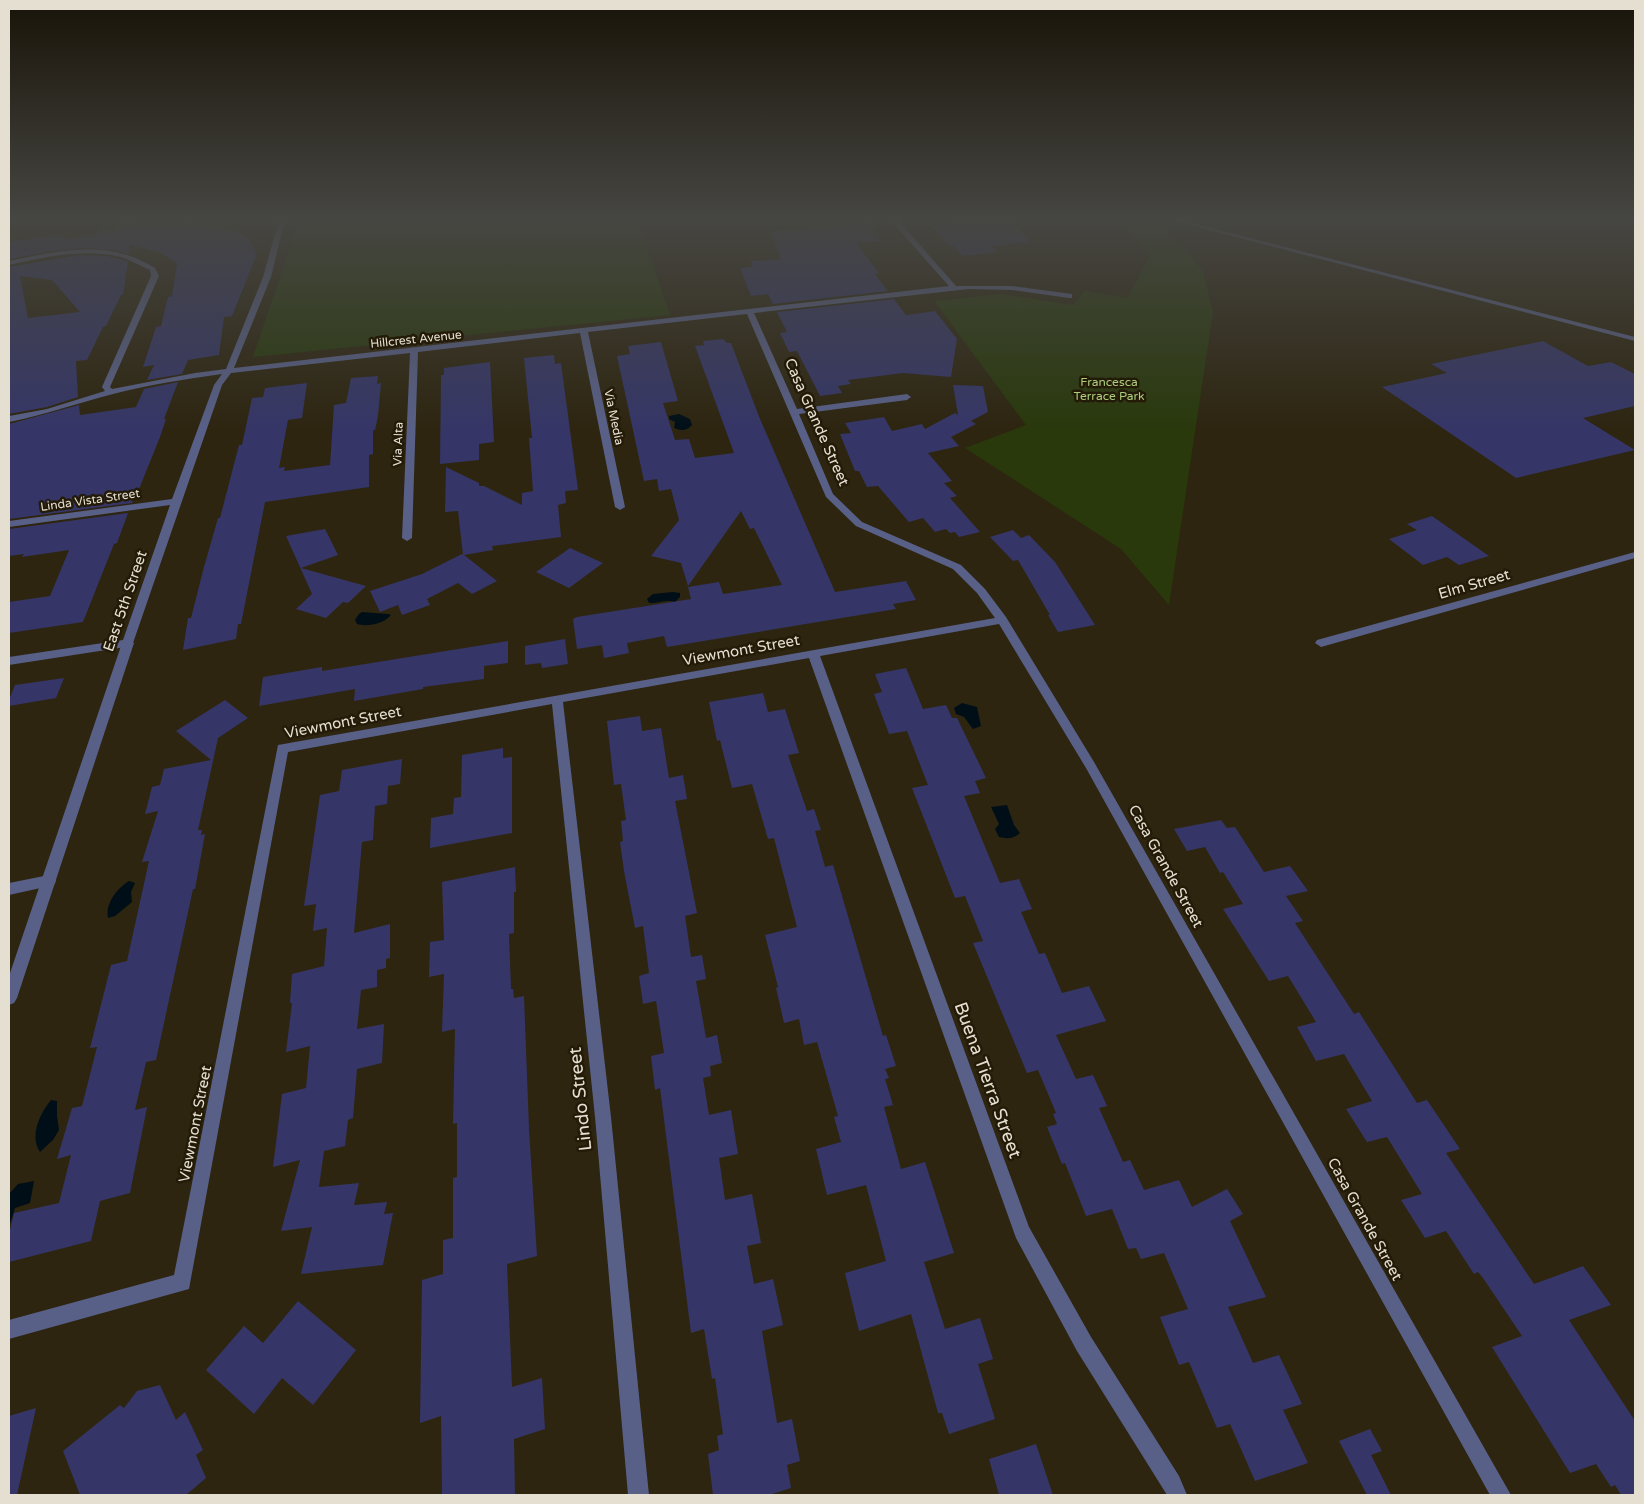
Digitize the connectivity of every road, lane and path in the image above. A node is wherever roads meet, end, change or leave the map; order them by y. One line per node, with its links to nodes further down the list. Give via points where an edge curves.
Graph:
1 (149, 290): 12 (street, via 106,387)
2 (261, 290): 11 (street, East 5th Street)
3 (936, 290): 7 (street, Hillcrest Avenue)
4 (1021, 290): 6 (street, Hillcrest Avenue)
5 (1446, 290): 9 (street)
6 (1069, 296)
7 (750, 313): 8 (street, Hillcrest Avenue); 14 (street, Casa Grande Street)
8 (584, 332): 10 (street, Hillcrest Avenue); 17 (street, Via Media)
9 (1635, 339)
10 (414, 351): 11 (street, Hillcrest Avenue); 19 (street, Via Alta)
11 (229, 371): 12 (street, Hillcrest Avenue); 16 (street, East 5th Street, via 218,385)
12 (110, 392): 15 (street, Hillcrest Avenue, via 49,411)
13 (907, 397): 14 (street)
14 (794, 412): 21 (street, Casa Grande Street, via 829,494 859,524 956,567 981,591)
15 (9, 419)
16 (176, 501): 18 (street, Linda Vista Street); 22 (street, East 5th Street)
17 (620, 507)
18 (9, 524)
19 (407, 538)
20 (1635, 555): 23 (street, Elm Street)
21 (1002, 620): 24 (street, Viewmont Street); 33 (street, Casa Grande Street, via 1090,765)
22 (128, 643): 25 (street); 27 (street, East 5th Street)
23 (1322, 643)
24 (814, 654): 26 (street, Viewmont Street); 32 (street, Buena Tierra Street, via 1022,1232 1084,1344)
25 (9, 661)
26 (557, 699): 30 (street, Viewmont Street, via 282,748 182,1282); 31 (street, Lindo Street, via 603,1117)
27 (49, 881): 28 (street); 29 (street, East 5th Street)
28 (9, 889)
29 (9, 998)
30 (9, 1330)
31 (639, 1495)
32 (1178, 1495)
33 (1501, 1495)

